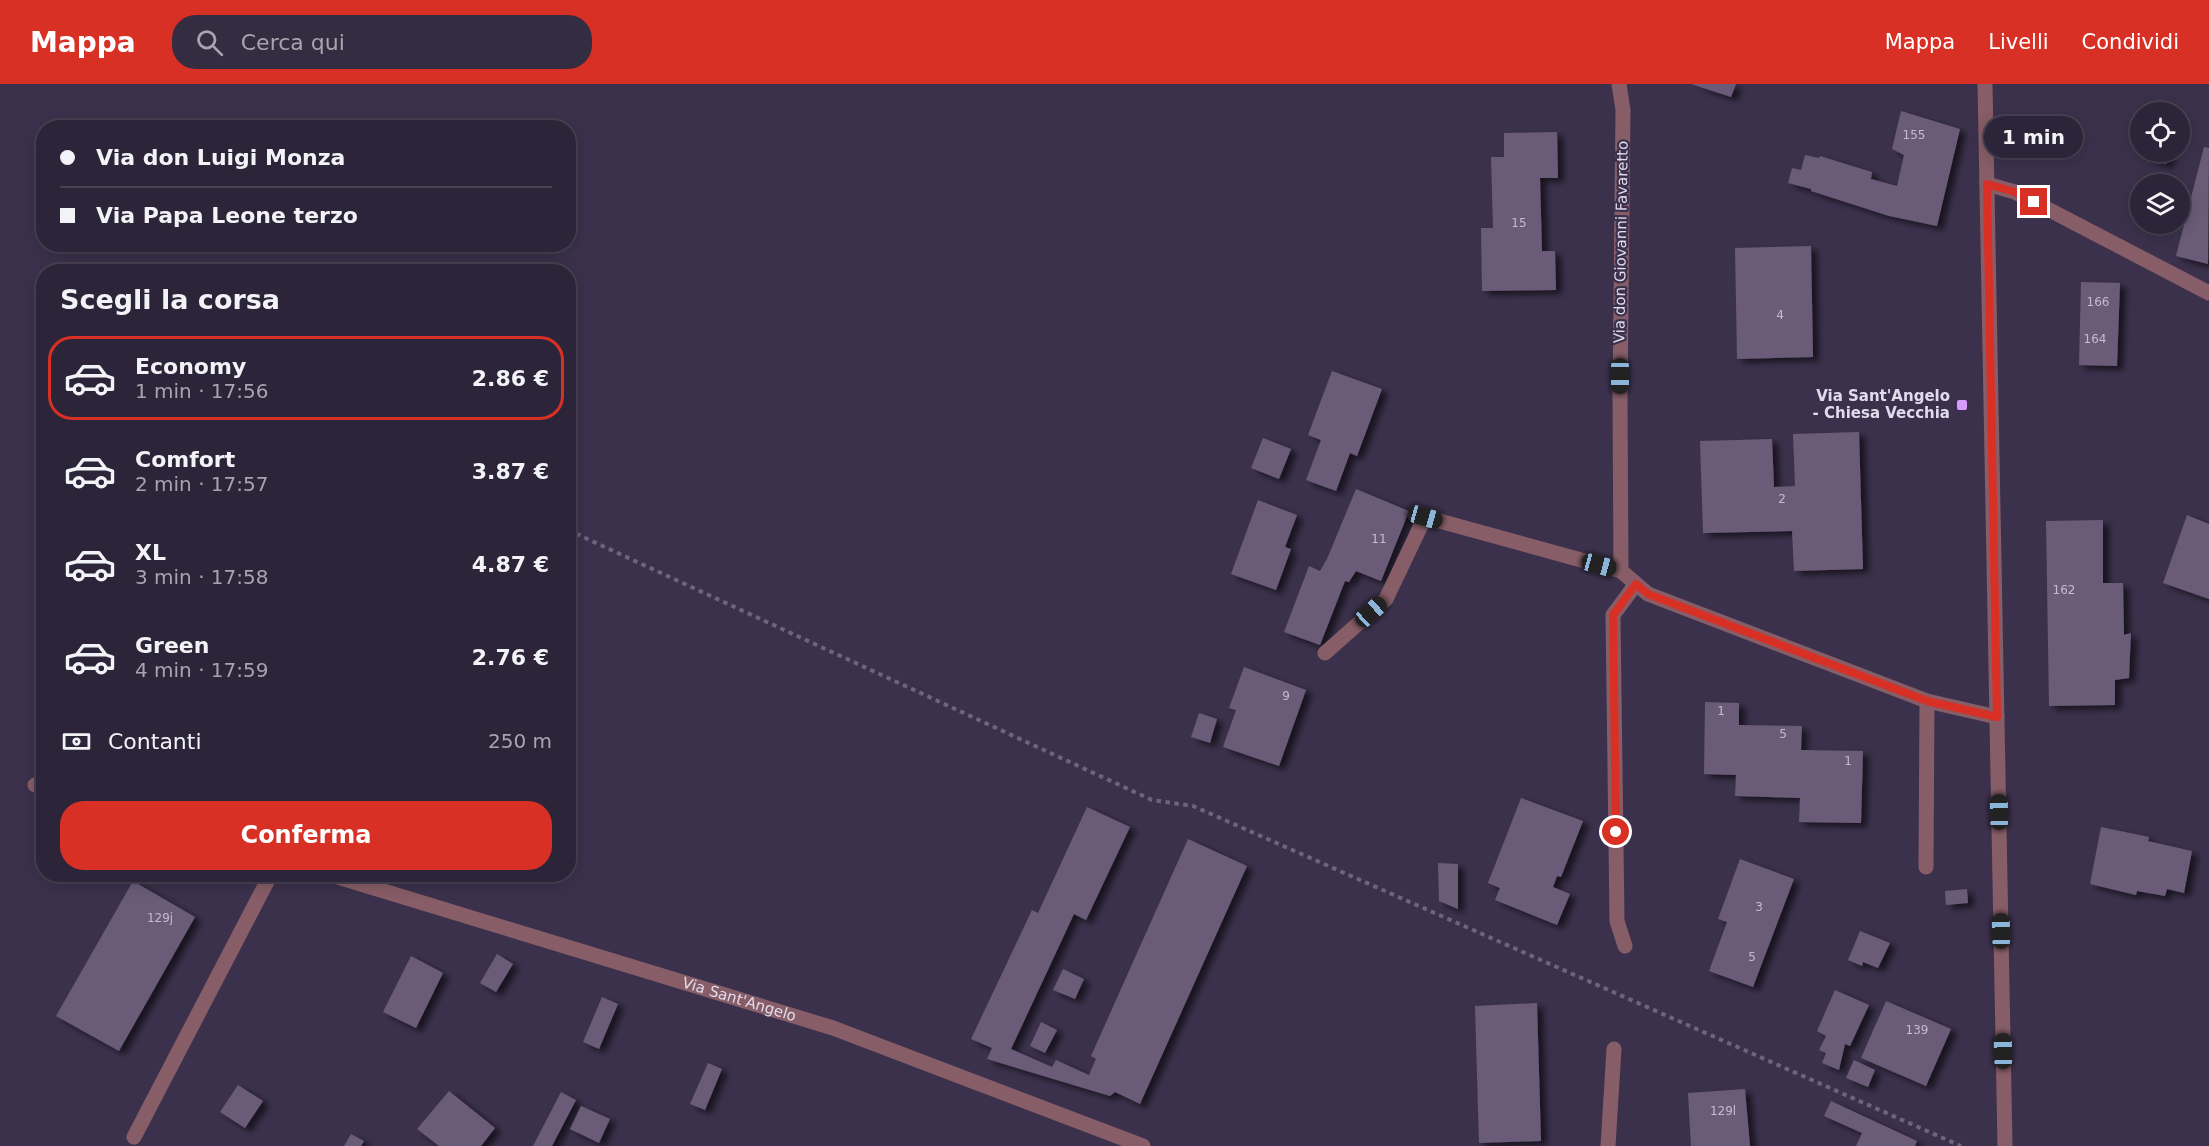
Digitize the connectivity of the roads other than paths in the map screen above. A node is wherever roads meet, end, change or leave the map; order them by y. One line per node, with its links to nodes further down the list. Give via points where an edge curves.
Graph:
1 (1619, 84): 5 (street, Via don Giovanni Favaretto, via 1623,110)
2 (1985, 84): 3 (street)
3 (1987, 184): 4 (street, via 2015,192); 9 (street)
4 (2209, 293)
5 (1621, 571): 6 (street); 7 (street, via 1425,517 1386,599)
6 (1636, 584): 8 (street, via 1648,594); 13 (street, via 1613,615 1617,921)
7 (1325, 653)
8 (1927, 701): 9 (street); 10 (street)
9 (1997, 717): 18 (street)
10 (1926, 867)
11 (267, 882): 15 (street)
12 (354, 882): 16 (street, Via Sant'Angelo, via 833,1028)
13 (1625, 946)
14 (1614, 1049): 17 (street)
15 (134, 1137)
16 (1143, 1146)
17 (1608, 1146)
18 (2005, 1146)

